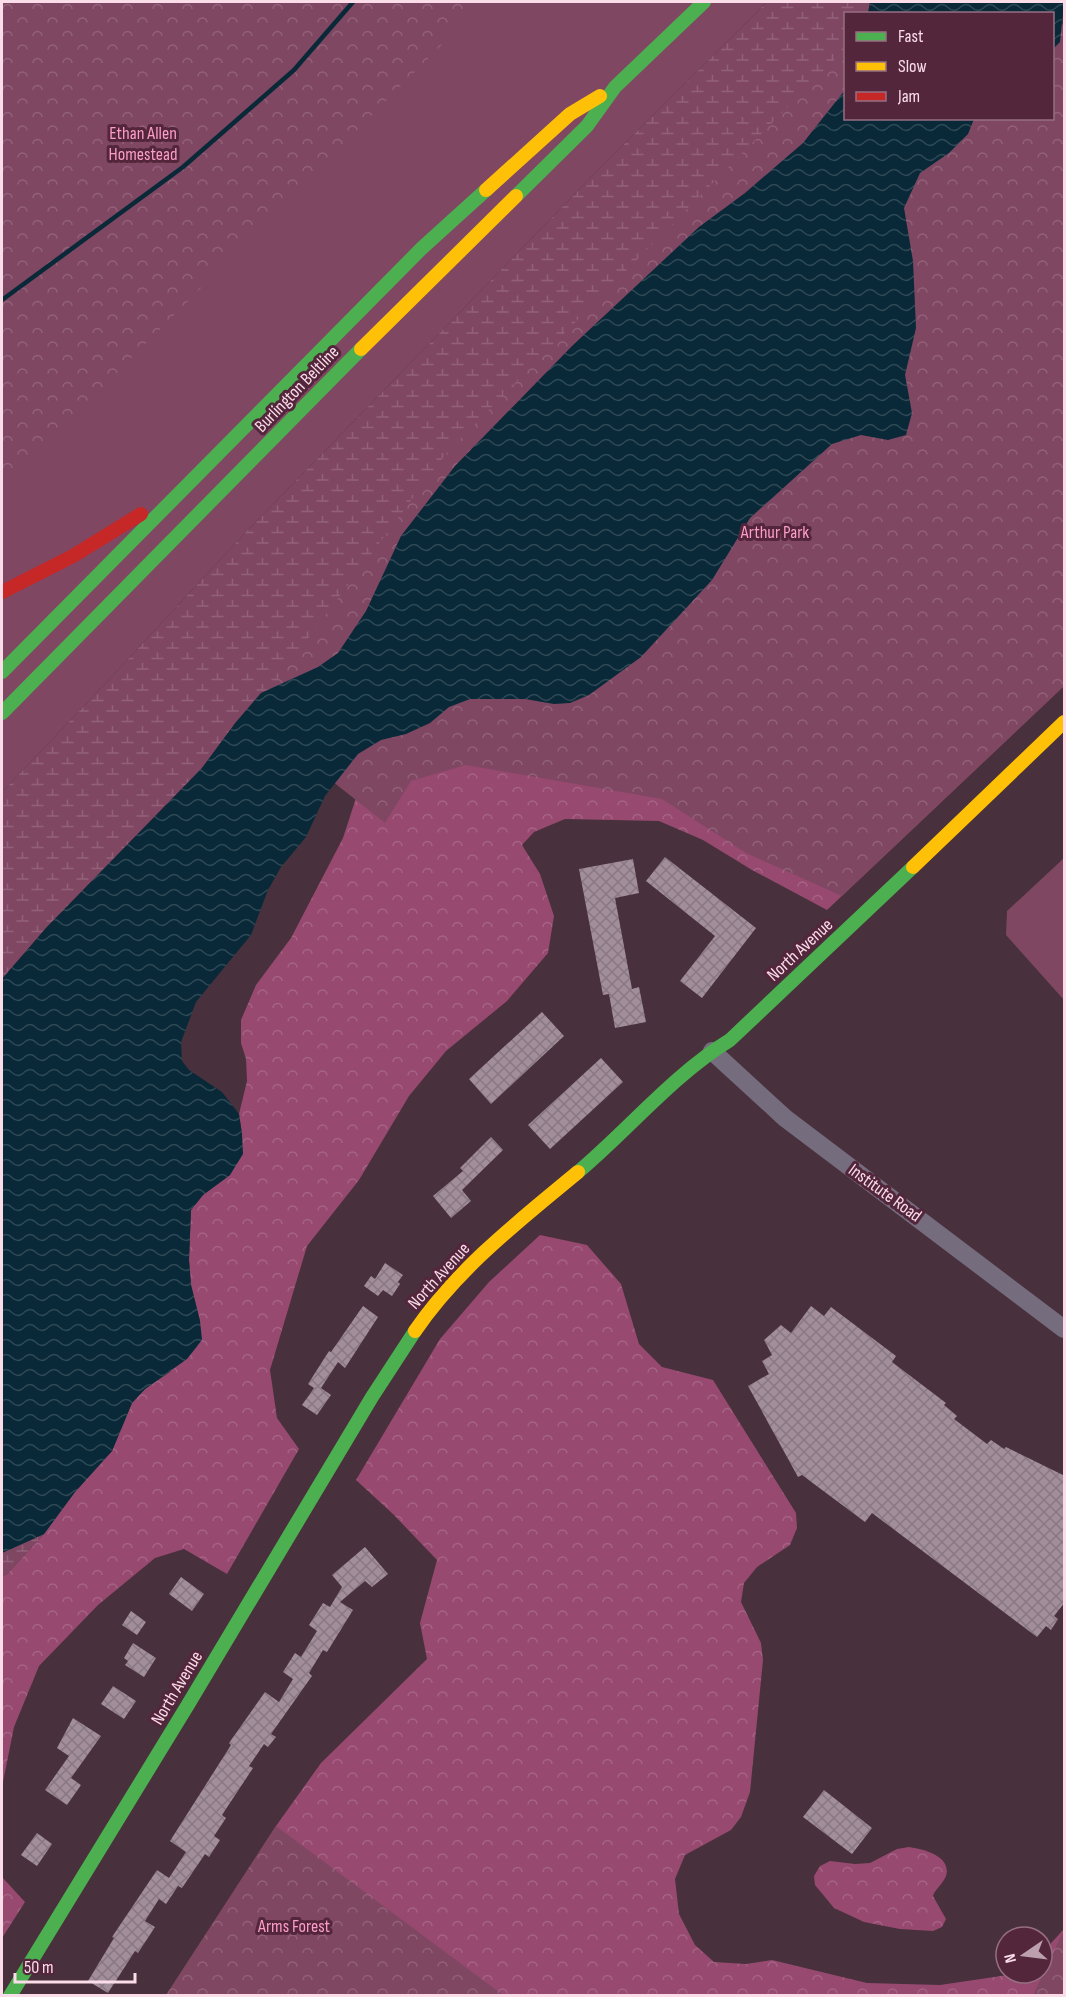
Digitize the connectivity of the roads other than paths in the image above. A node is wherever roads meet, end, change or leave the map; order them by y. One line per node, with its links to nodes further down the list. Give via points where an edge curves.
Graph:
1 (704, 2): 2 (main road, Burlington Beltline)
2 (615, 87): 3 (main road, Burlington Beltline, via 570,114 422,248); 6 (main road, Burlington Beltline, via 588,126 353,357)
3 (249, 423): 4 (main road, via 146,510 52,568); 5 (main road, Burlington Beltline)
4 (2, 592)
5 (2, 672)
6 (2, 713)
7 (1065, 722): 8 (main road, North Avenue, via 783,992 730,1040)
8 (712, 1051): 9 (street, Institute Road, via 785,1118); 10 (main road, North Avenue, via 526,1215 431,1308 372,1397)
9 (1065, 1329)
10 (10, 1995)

